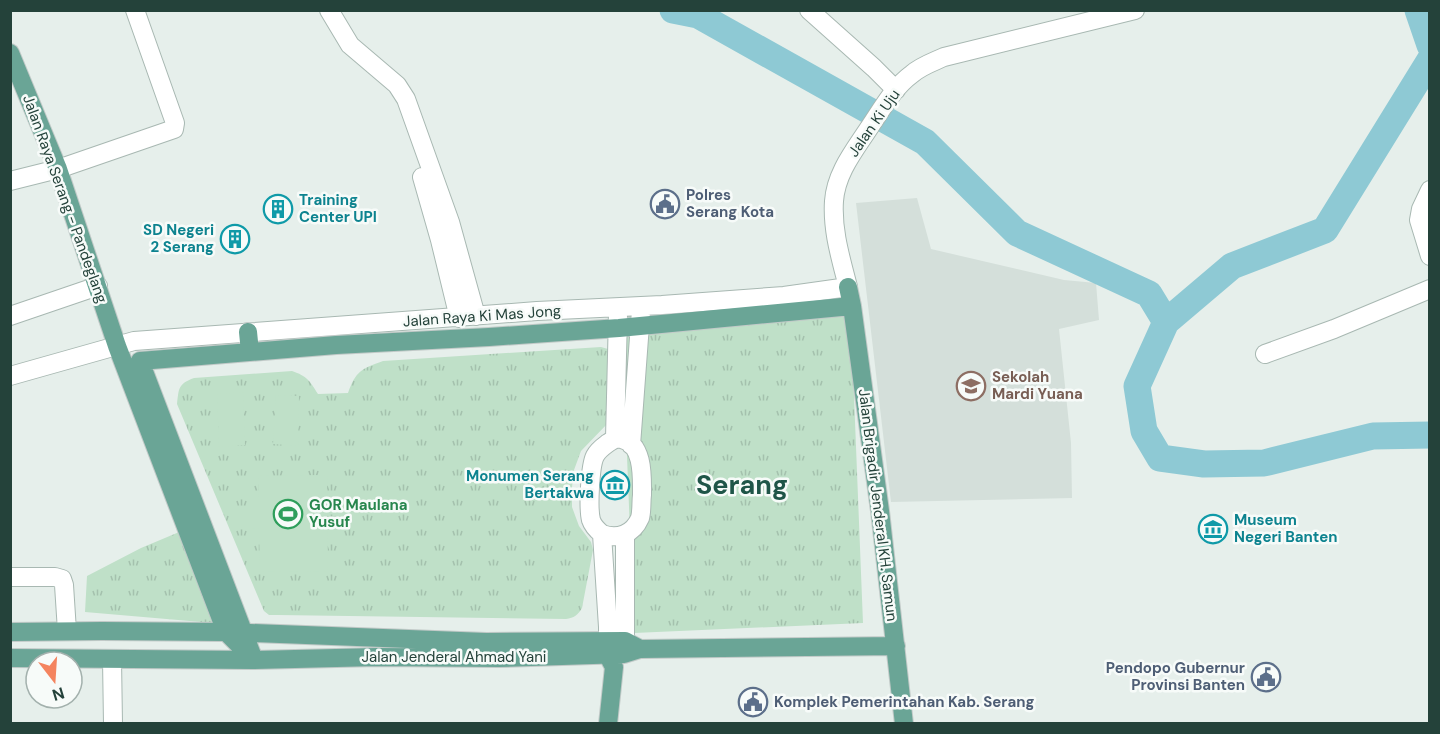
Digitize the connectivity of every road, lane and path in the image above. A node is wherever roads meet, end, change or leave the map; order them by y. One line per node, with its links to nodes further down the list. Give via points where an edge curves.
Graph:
1 (135, 10): 7 (street, via 175,127)
2 (328, 10): 18 (street, via 350,45 397,85 406,99 405,124)
3 (809, 10): 6 (street, via 860,54)
4 (1128, 11): 6 (street, Jalan Ki Uju, via 944,57 911,74)
5 (10, 53): 7 (main road, Jalan Raya Serang - Pandeglang)
6 (892, 95): 12 (street, Jalan Ki Uju, via 838,181 833,218)
7 (58, 169): 8 (street); 11 (main road, Jalan Raya Serang - Pandeglang)
8 (10, 181)
9 (1430, 190): 10 (street, via 1419,220)
10 (1430, 256)
11 (98, 286): 17 (street); 22 (main road, Jalan Raya Serang - Pandeglang)
12 (848, 287): 14 (street, Jalan Raya Ki Mas Jong, via 784,296); 15 (main road, Jalan Brigadir Jenderal KH. Samun)
13 (1430, 289): 24 (street)
14 (641, 306): 16 (street, Jalan Raya Ki Mas Jong); 19 (street)
15 (852, 306): 19 (main road); 34 (main road, Jalan Brigadir Jenderal KH. Samun)
16 (618, 307): 18 (street, Jalan Raya Ki Mas Jong); 20 (street)
17 (10, 316)
18 (468, 317): 21 (street, Jalan Raya Ki Mas Jong)
19 (641, 327): 20 (main road); 26 (street)
20 (619, 328): 23 (main road); 26 (street)
21 (248, 332): 22 (street, Jalan Raya Ki Mas Jong, via 134,341); 23 (main road)
22 (117, 346): 25 (street, Jalan Raya Ki Mas Jong); 27 (main road, Jalan Raya Serang - Pandeglang)
23 (250, 352): 27 (main road, via 140,361)
24 (1265, 354)
25 (10, 376)
26 (623, 442): 28 (street, via 604,446 596,453 591,467 590,516 593,526); 29 (street, via 641,461 642,477 641,516)
27 (173, 471): 33 (main road)
28 (602, 534): 29 (street); 35 (street, via 608,627)
29 (625, 535): 35 (street)
30 (10, 577): 31 (street, via 62,579)
31 (67, 631): 32 (main road); 33 (main road)
32 (10, 632)
33 (235, 632): 35 (main road); 38 (main road)
34 (896, 646): 35 (main road, Jalan Jenderal Ahmad Yani); 41 (main road, Jalan Brigadir Jenderal KH. Samun)
35 (620, 651): 38 (main road, Jalan Jenderal Ahmad Yani, via 499,658); 40 (main road)
36 (10, 658): 37 (main road, Jalan Jenderal Ahmad Yani)
37 (112, 659): 38 (main road, Jalan Jenderal Ahmad Yani); 39 (street)
38 (254, 660)
39 (113, 723)
40 (608, 723)
41 (904, 723)

